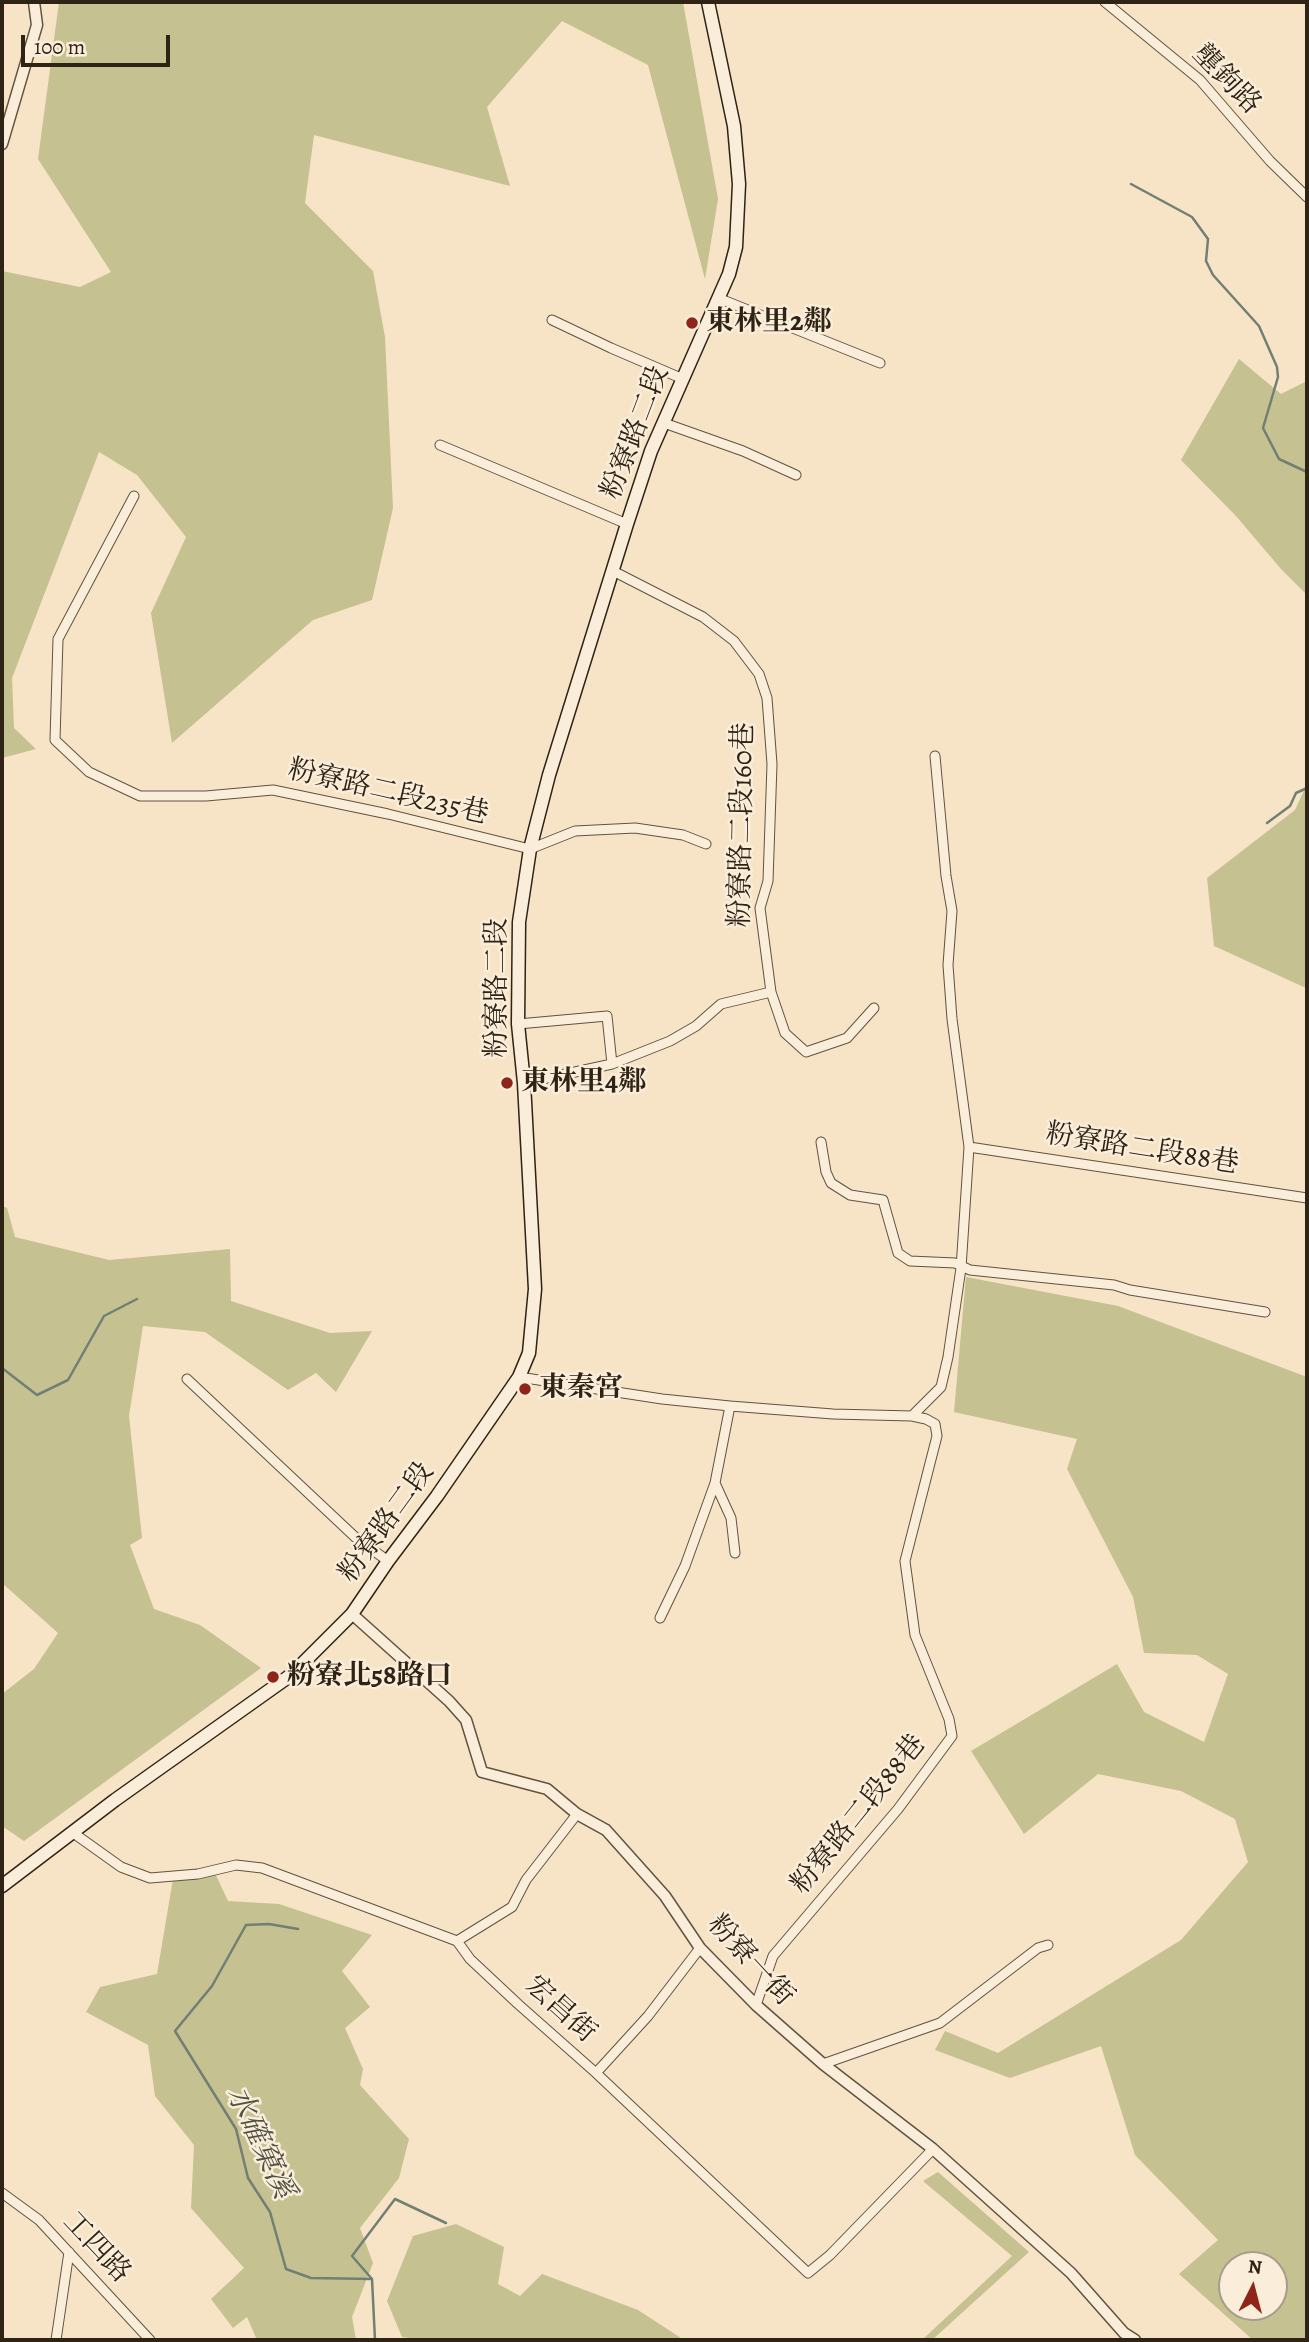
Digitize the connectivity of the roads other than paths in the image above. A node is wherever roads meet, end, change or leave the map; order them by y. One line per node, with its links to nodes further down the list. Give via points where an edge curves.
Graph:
1 (34, 2): 4 (street, via 37,25)
2 (708, 2): 6 (main road, 粉寮路二段, via 734,126 739,184 736,247)
3 (1105, 2): 5 (street, 壟鉤路, via 1200,80)
4 (2, 144)
5 (1307, 197)
6 (718, 298): 8 (street); 9 (main road, 粉寮路二段)
7 (552, 320): 9 (street)
8 (880, 363)
9 (683, 379): 10 (main road, 粉寮路二段)
10 (664, 423): 12 (street); 14 (main road, 粉寮路二段)
11 (440, 445): 14 (street)
12 (796, 475)
13 (134, 496): 18 (street, 粉寮路二段235巷, via 58,639 55,740 89,772 139,796 274,790)
14 (627, 524): 15 (main road, 粉寮路二段)
15 (613, 571): 18 (main road, 粉寮路二段); 19 (street, 粉寮路二段160巷, via 703,617 734,641 759,674 767,698 772,764 768,881 760,908)
16 (935, 757): 25 (street, via 952,911 948,965 952,1019)
17 (706, 844): 18 (street, via 683,835 635,828 575,831)
18 (530, 849): 21 (main road, 粉寮路二段, via 519,922)
19 (771, 992): 20 (street, 粉寮路二段160巷, via 785,1032 806,1052 847,1038); 22 (street, via 721,1004 678,1036)
20 (874, 1008)
21 (518, 1024): 22 (street, via 607,1016); 23 (main road, 粉寮路二段)
22 (612, 1063): 23 (street)
23 (524, 1083): 29 (main road, 粉寮路二段, via 536,1289 529,1353)
24 (821, 1142): 27 (street, via 831,1183 850,1195 883,1200 898,1253 910,1261 955,1263)
25 (969, 1147): 26 (street, 粉寮路二段88巷); 27 (street)
26 (1307, 1198)
27 (961, 1268): 28 (street, via 1114,1285); 32 (street, via 941,1387)
28 (1265, 1312)
29 (519, 1377): 31 (street); 35 (main road, 粉寮路二段)
30 (187, 1379): 35 (street, via 355,1537)
31 (730, 1406): 32 (street); 33 (street)
32 (912, 1416): 44 (street, 粉寮路二段88巷, via 935,1424 937,1436 905,1561 910,1610 952,1736 898,1809 773,1956)
33 (715, 1483): 34 (street, via 732,1518); 37 (street, via 685,1566)
34 (735, 1553)
35 (388, 1561): 36 (main road, 粉寮路二段)
36 (352, 1614): 38 (street, 粉寮一街, via 466,1720 482,1772 547,1789); 39 (main road, 粉寮路二段, via 290,1675)
37 (660, 1618)
38 (576, 1814): 41 (street, via 526,1880 512,1907); 43 (street, 粉寮一街, via 606,1830 665,1895)
39 (72, 1832): 40 (main road, 粉寮路二段); 41 (street, 宏昌街, via 121,1867 150,1878 236,1865 262,1868)
40 (2, 1884)
41 (457, 1941): 46 (street, 宏昌街, via 470,1959)
42 (1048, 1945): 45 (street, via 940,2023)
43 (700, 1948): 44 (street, 粉寮一街); 46 (street, via 648,2016)
44 (756, 2005): 45 (street, 粉寮一街)
45 (823, 2064): 47 (street, 粉寮一街)
46 (596, 2073): 47 (street, 宏昌街, via 808,2273)
47 (933, 2149): 52 (street, 粉寮一街, via 1071,2273)
48 (2, 2193): 49 (street, 工四路, via 39,2220)
49 (69, 2252): 50 (street); 51 (street, 工四路)
50 (56, 2340)
51 (150, 2340)
52 (1135, 2340)

